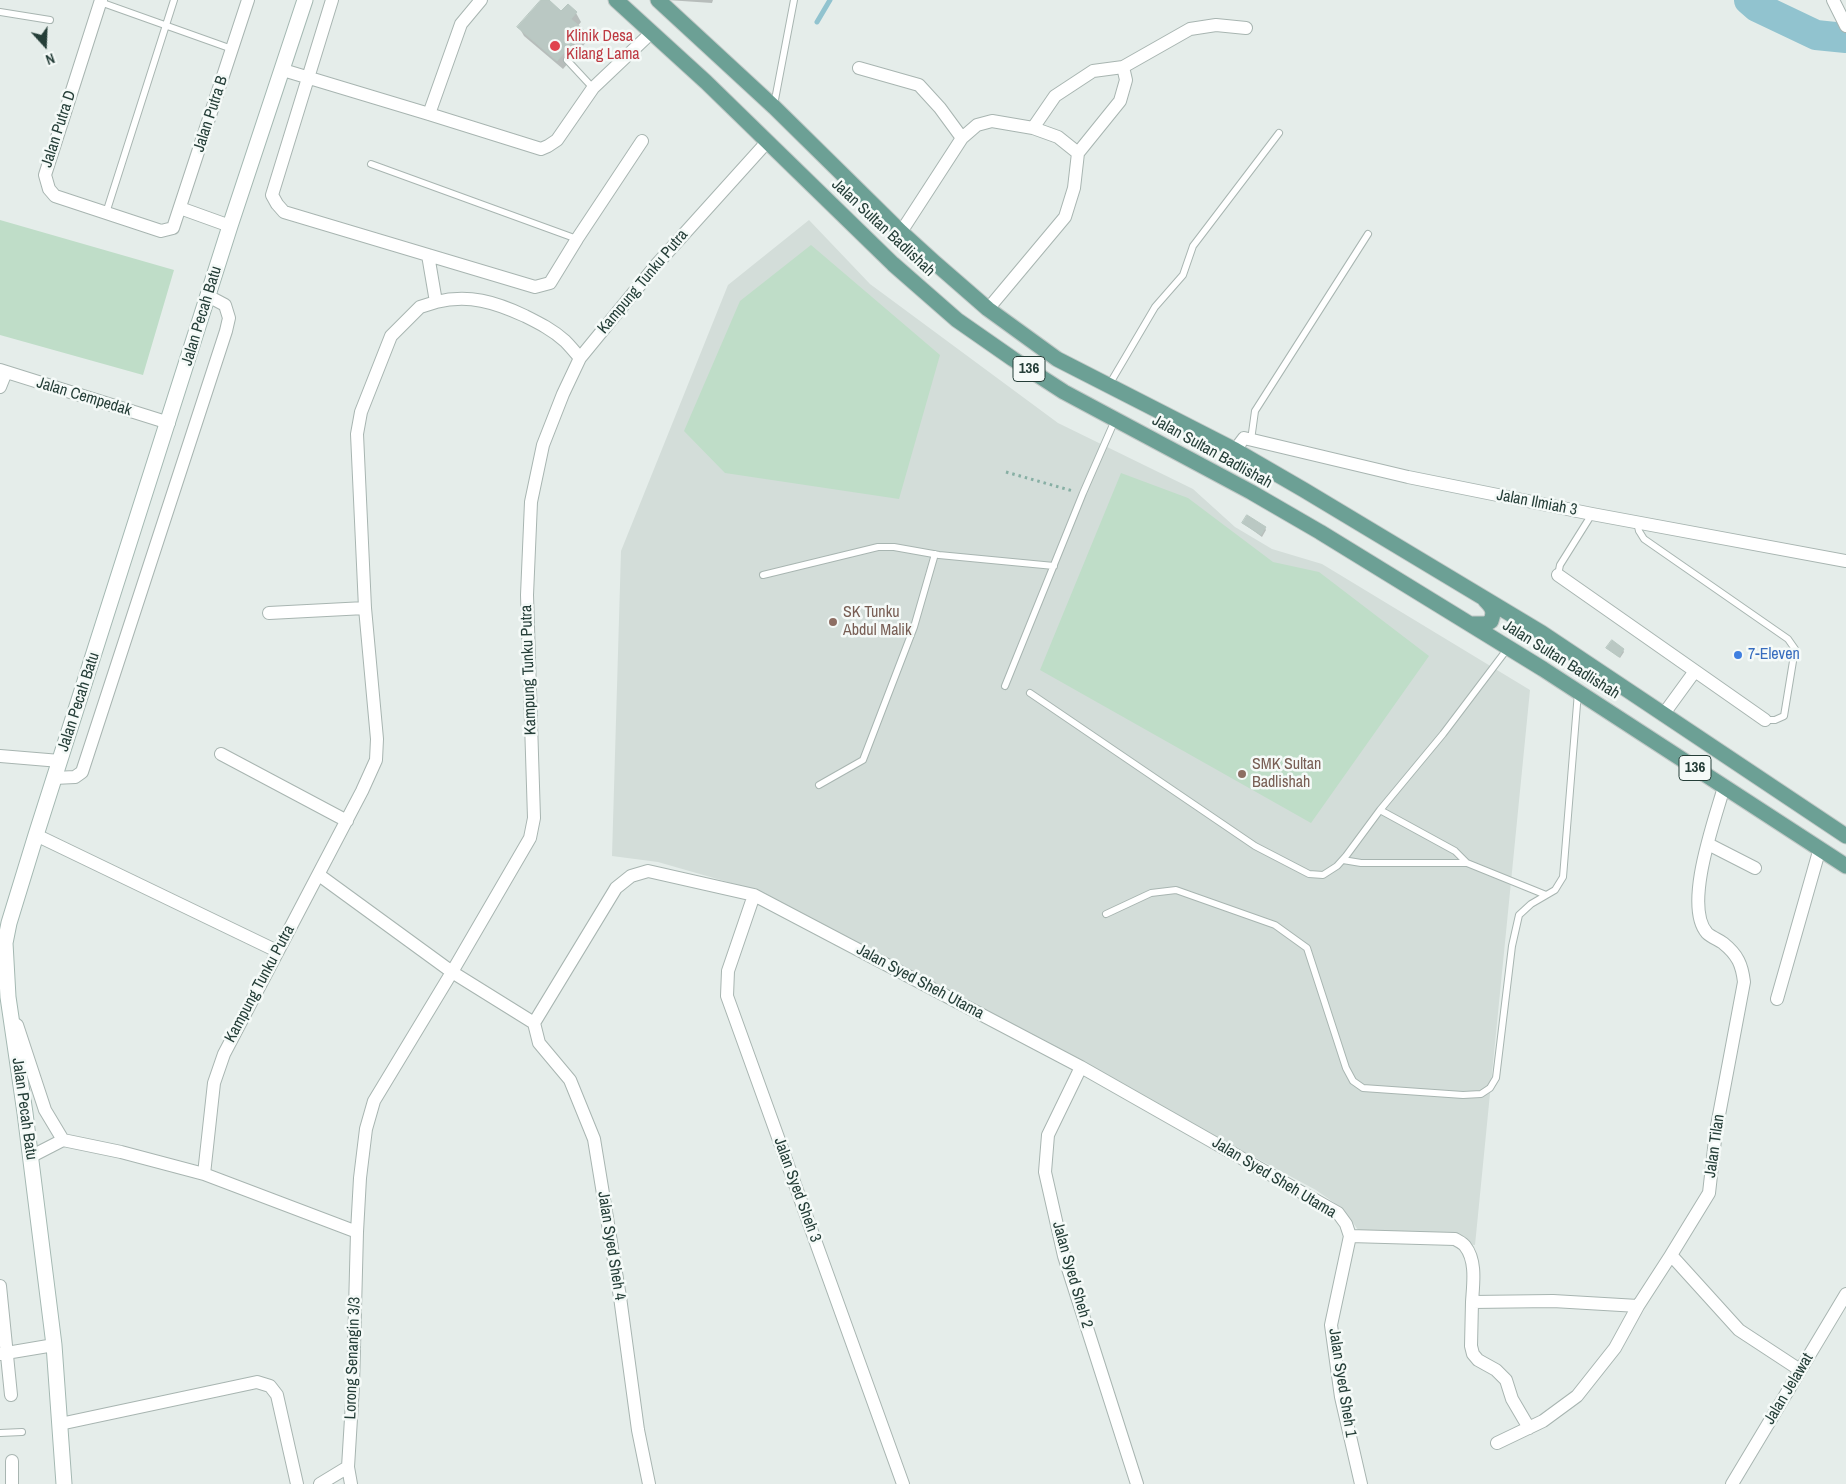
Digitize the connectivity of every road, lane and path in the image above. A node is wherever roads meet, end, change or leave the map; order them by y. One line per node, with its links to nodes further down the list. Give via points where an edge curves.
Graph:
1 (174, 0): 13 (lane)
2 (248, 0): 17 (street, Jalan Putra B)
3 (305, 0): 21 (street, Jalan Pecah Batu)
4 (332, 0): 22 (street)
5 (481, 0): 25 (street, via 461,24)
6 (616, 0): 16 (main road, Jalan Sultan Badlishah / 136)
7 (658, 0): 24 (main road, Jalan Sultan Badlishah / 136)
8 (794, 0): 24 (lane)
9 (1833, 0): 14 (street)
10 (101, 1): 13 (lane); 34 (street, Jalan Putra D, via 45,175 48,189 56,196)
11 (0, 12): 12 (lane)
12 (50, 20)
13 (166, 26): 17 (lane); 34 (lane)
14 (1846, 26)
15 (1246, 28): 19 (street, via 1216,25 1190,29)
16 (651, 32): 23 (street); 30 (main road, Jalan Sultan Badlishah / 136)
17 (232, 49): 33 (street, Jalan Putra B)
18 (567, 60): 23 (lane)
19 (1122, 66): 26 (street, via 1093,70 1055,96); 31 (street, via 1126,80 1120,100)
20 (859, 68): 28 (street, via 919,85)
21 (282, 70): 22 (street); 35 (street, Jalan Pecah Batu)
22 (307, 77): 25 (street); 40 (street, via 272,195 276,204 284,212)
23 (593, 88): 25 (street, via 556,140 541,149)
24 (774, 107): 37 (main road, Jalan Sultan Badlishah / 136)
25 (430, 114)
26 (1033, 128): 28 (street, via 992,121 977,125); 31 (street, via 1058,137)
27 (1279, 133): 46 (lane, via 1193,246 1184,275 1154,307)
28 (962, 138): 37 (street)
29 (642, 141): 39 (street)
30 (767, 142): 44 (street, Kampung Tunku Putra, via 657,264); 48 (main road, Jalan Sultan Badlishah / 136, via 893,264 957,320 1012,360)
31 (1078, 154): 43 (street, via 1074,188 1065,217)
32 (372, 164): 39 (lane)
33 (180, 208): 35 (street); 36 (street, Jalan Putra B)
34 (106, 213): 36 (street, Jalan Putra D, via 162,231)
35 (230, 226): 41 (street, Jalan Pecah Batu)
36 (173, 228)
37 (901, 232): 43 (main road, Jalan Sultan Badlishah / 136)
38 (1368, 234): 50 (lane, via 1255,411)
39 (576, 239): 40 (street, via 550,283 535,287)
40 (428, 255): 42 (street)
41 (208, 296): 49 (street, Jalan Pecah Batu); 75 (street, via 225,305 226,331 82,772 75,777)
42 (436, 302): 44 (street, Kampung Tunku Putra, via 480,299 502,306 547,327); 62 (street, Kampung Tunku Putra, via 420,307 391,336 361,412 357,434)
43 (988, 309): 46 (main road, Jalan Sultan Badlishah / 136, via 1057,359)
44 (580, 358): 94 (street, Kampung Tunku Putra, via 543,445 531,502 527,595 534,818 530,838)
45 (3, 371): 47 (street); 49 (street, Jalan Cempedak)
46 (1108, 386): 51 (main road, Jalan Sultan Badlishah / 136)
47 (0, 387)
48 (1115, 419): 53 (lane); 64 (main road, Jalan Sultan Badlishah / 136, via 1260,497)
49 (169, 423): 74 (street, Jalan Pecah Batu)
50 (1251, 440): 51 (street, via 1244,438); 54 (street, Jalan Ilmiah 3, via 1408,477)
51 (1234, 450): 61 (main road, Jalan Sultan Badlishah / 136)
52 (1006, 472): 53 (path)
53 (1083, 493): 58 (lane)
54 (1592, 514): 55 (street, Jalan Ilmiah 3); 60 (lane, via 1560,564)
55 (1637, 522): 57 (street, Jalan Ilmiah 3); 71 (lane, via 1644,539 1788,639 1795,650 1784,716)
56 (935, 554): 58 (lane); 59 (lane, via 878,547); 76 (lane, via 914,628 863,760)
57 (1846, 560)
58 (1054, 566): 67 (lane)
59 (763, 575)
60 (1558, 575): 66 (street)
61 (1484, 598): 64 (main road, via 1494,612 1491,621); 70 (main road, Jalan Sultan Badlishah / 136, via 1559,644)
62 (365, 608): 63 (street); 79 (street, Kampung Tunku Putra, via 377,739 376,760)
63 (269, 613)
64 (1471, 624): 65 (main road, Jalan Sultan Badlishah / 136)
65 (1508, 647): 69 (main road, Jalan Sultan Badlishah / 136); 78 (lane, via 1443,734)
66 (1695, 671): 70 (street); 71 (street)
67 (1005, 686)
68 (1030, 692): 84 (lane, via 1255,846 1308,874 1323,875)
69 (1578, 692): 77 (main road, Jalan Sultan Badlishah / 136); 90 (lane, via 1563,877 1555,890)
70 (1663, 715): 81 (main road, Jalan Sultan Badlishah / 136)
71 (1765, 720)
72 (221, 754): 79 (street)
73 (0, 756): 74 (street)
74 (60, 760): 75 (street, Jalan Pecah Batu)
75 (54, 778): 80 (street, Jalan Pecah Batu)
76 (819, 785)
77 (1724, 787): 82 (street, Jalan Tilan); 83 (main road, Jalan Sultan Badlishah / 136)
78 (1380, 810): 84 (lane); 85 (lane, via 1455,851)
79 (347, 821): 88 (street, Kampung Tunku Putra)
80 (36, 835): 92 (street, Jalan Pecah Batu); 93 (street)
81 (1846, 836)
82 (1708, 844): 87 (street); 104 (street, Jalan Tilan, via 1701,870 1698,910 1707,932 1725,945 1742,964 1744,982 1716,1131 1709,1193)
83 (1820, 848): 86 (main road, Jalan Sultan Badlishah / 136); 96 (street)
84 (1343, 860): 85 (lane)
85 (1467, 863): 90 (lane)
86 (1846, 866)
87 (1755, 868)
88 (319, 875): 93 (street, Kampung Tunku Putra); 94 (street)
89 (754, 895): 97 (street, Jalan Syed Sheh Utama, via 648,871 631,876 616,888); 98 (street, Jalan Syed Sheh Utama); 127 (street, Jalan Syed Sheh 3, via 728,971 727,996)
90 (1546, 895): 91 (lane, via 1519,915 1512,946 1496,1078 1481,1094 1363,1088 1353,1081 1307,948 1275,925 1176,890 1151,892)
91 (1106, 914)
92 (2, 943): 95 (street, Jalan Pecah Batu)
93 (277, 951): 101 (street, Kampung Tunku Putra, via 219,1066 214,1083)
94 (452, 972): 97 (street); 103 (street, Kampung Tunku Putra, via 374,1101 366,1129)
95 (8, 997): 99 (street, via 45,1110); 100 (street, Jalan Pecah Batu)
96 (1777, 999)
97 (534, 1023): 126 (street, Jalan Syed Sheh 4, via 539,1043 570,1080 594,1139)
98 (1081, 1067): 102 (street, Jalan Syed Sheh Utama, via 1338,1213); 128 (street, Jalan Syed Sheh 2, via 1048,1135 1045,1172 1064,1256)
99 (64, 1140): 100 (street); 101 (street)
100 (30, 1157): 110 (street, Jalan Pecah Batu)
101 (204, 1174): 103 (street)
102 (1348, 1230): 107 (street, via 1455,1239 1465,1245 1471,1261 1474,1279); 129 (street, Jalan Syed Sheh 1, via 1331,1325 1341,1397)
103 (357, 1232): 120 (street, Lorong Senangin 3/3)
104 (1672, 1255): 108 (street, Jalan Tilan); 112 (street, via 1739,1330)
105 (0, 1286): 109 (street)
106 (1846, 1294): 112 (street, Jalan Jelawat)
107 (1472, 1302): 108 (street, via 1553,1301); 115 (street, via 1470,1346 1473,1354 1506,1380 1512,1399)
108 (1638, 1306): 115 (street, Jalan Tilan, via 1615,1348 1577,1396)
109 (2, 1329): 111 (street)
110 (54, 1345): 111 (street); 114 (street, Jalan Pecah Batu)
111 (4, 1353): 113 (street)
112 (1800, 1370): 130 (street, Jalan Jelawat)
113 (11, 1395)
114 (60, 1424): 122 (street, Jalan Pecah Batu); 123 (street, via 257,1382 270,1386 277,1395)
115 (1529, 1428): 118 (street, Jalan Tilan)
116 (22, 1432): 117 (lane)
117 (0, 1433)
118 (1497, 1443)
119 (12, 1461): 121 (street)
120 (348, 1467): 124 (street); 125 (street, Lorong Senangin 3/3)
121 (12, 1484)
122 (64, 1484)
123 (297, 1484)
124 (320, 1484)
125 (352, 1484)
126 (649, 1484)
127 (903, 1484)
128 (1137, 1484)
129 (1361, 1484)
130 (1732, 1484)

